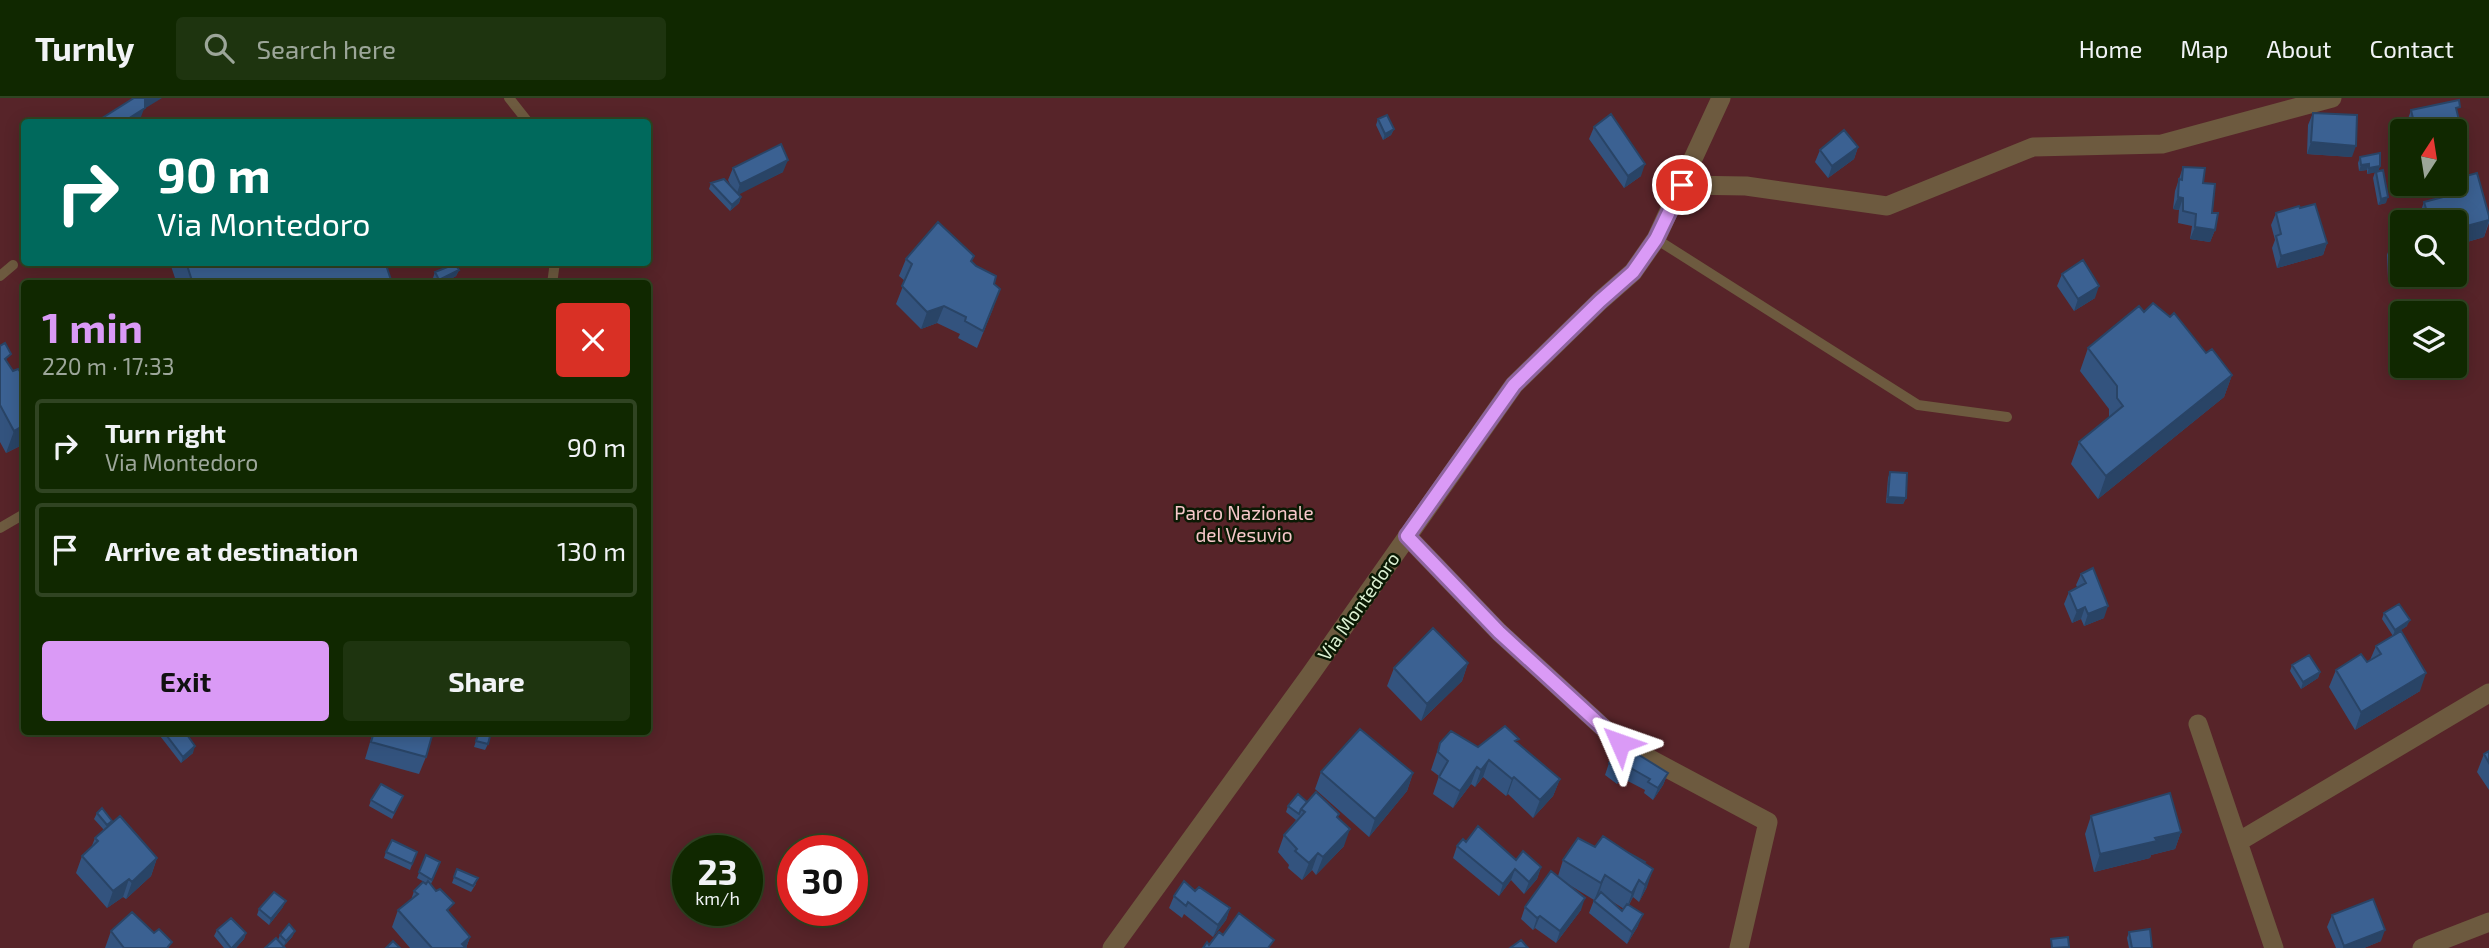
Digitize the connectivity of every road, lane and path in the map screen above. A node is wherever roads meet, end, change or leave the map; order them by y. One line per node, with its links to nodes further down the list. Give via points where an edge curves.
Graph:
1 (509, 98): 4 (lane)
2 (1721, 98): 5 (street, Via Montedoro)
3 (2332, 98): 5 (street, via 2162,144 2033,147 1887,206 1746,186)
4 (526, 119)
5 (1682, 185): 6 (street, Via Montedoro)
6 (1656, 239): 9 (lane, via 1918,405); 12 (street, Via Montedoro, via 1633,272 1514,385)
7 (13, 265): 8 (lane)
8 (0, 276)
9 (2007, 417)
10 (21, 516): 11 (lane)
11 (0, 528)
12 (1407, 536): 17 (street, Via Montedoro); 18 (street, via 1499,632 1620,743 1768,822)
13 (2489, 693): 15 (street)
14 (2198, 724): 15 (street)
15 (2238, 842): 19 (street)
16 (2489, 922): 20 (street)
17 (1112, 948)
18 (1740, 948)
19 (2274, 948)
20 (2421, 948)

